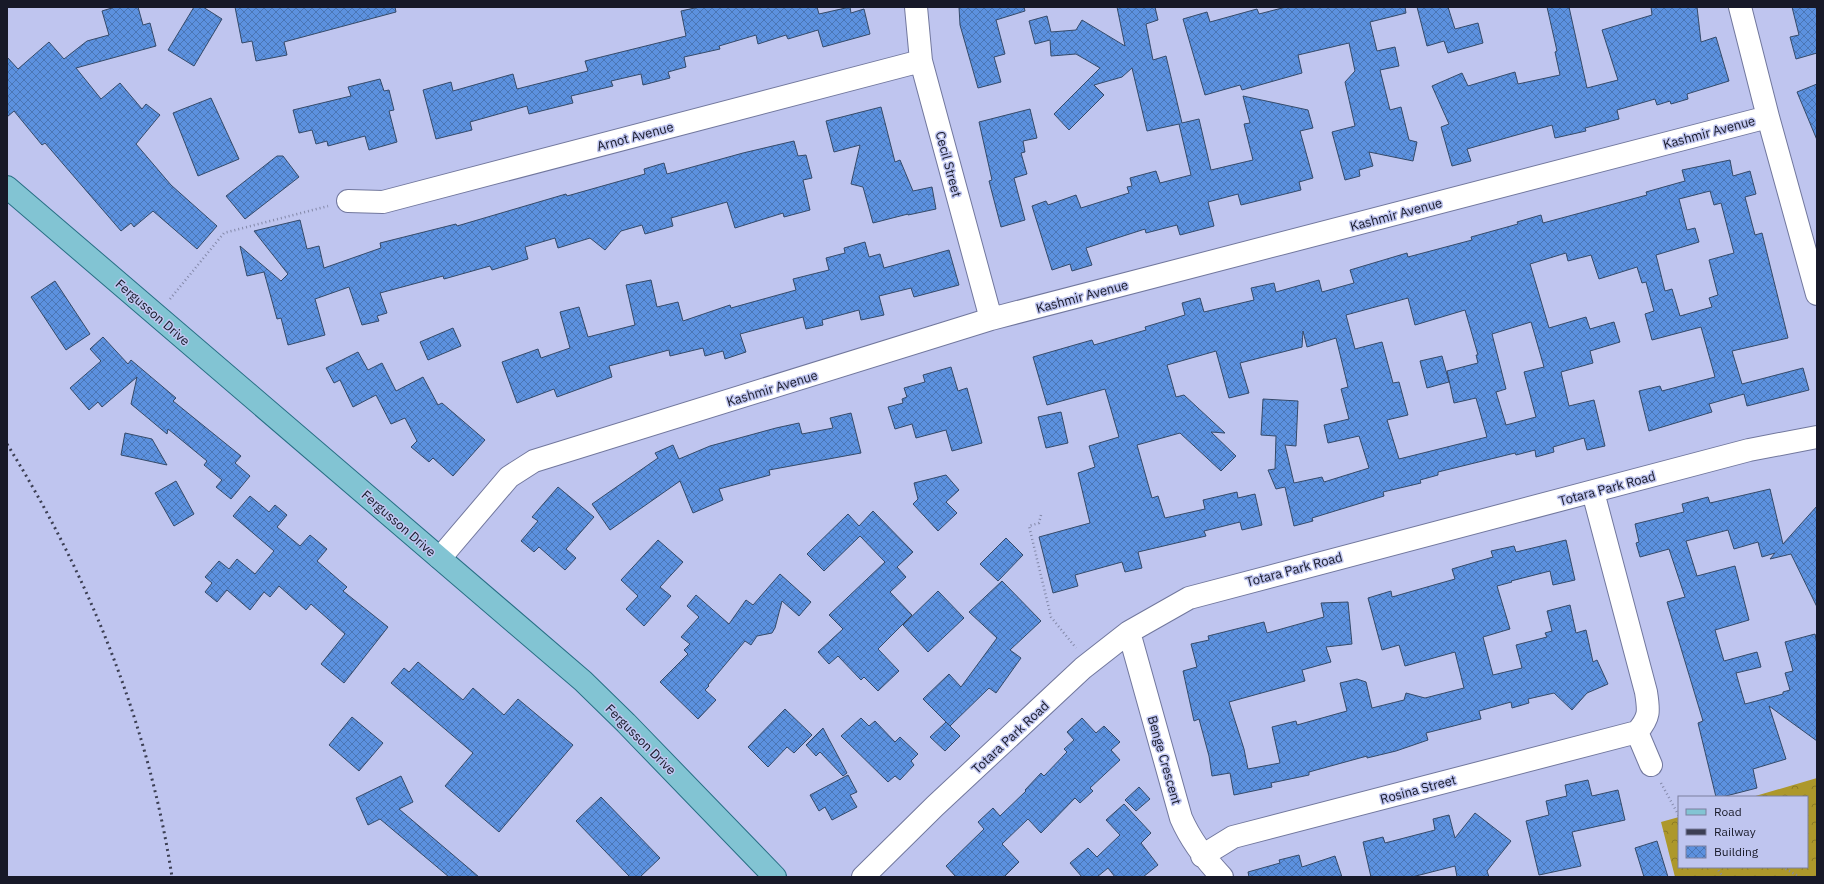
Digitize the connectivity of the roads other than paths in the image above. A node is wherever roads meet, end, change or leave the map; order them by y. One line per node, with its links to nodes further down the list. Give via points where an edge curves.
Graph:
1 (916, 7): 3 (street, Cecil Street)
2 (1740, 7): 4 (street)
3 (921, 61): 6 (street, Arnot Avenue, via 383,202); 9 (street, Cecil Street)
4 (1768, 117): 8 (street); 9 (street, Kashmir Avenue)
5 (7, 187): 7 (main road, Fergusson Drive)
6 (348, 201)
7 (17, 202): 12 (main road, Fergusson Drive, via 157,315)
8 (1817, 294)
9 (991, 319): 12 (street, Kashmir Avenue, via 534,462 509,477)
10 (1817, 437): 11 (street, Totara Park Road, via 1749,450)
11 (1593, 492): 13 (street, Totara Park Road, via 1189,598); 14 (street, via 1646,692 1647,721)
12 (440, 558): 17 (main road, Fergusson Drive, via 583,681)
13 (1129, 632): 16 (street, Benge Crescent, via 1181,818 1189,837); 18 (street, Totara Park Road, via 1088,665 935,806)
14 (1637, 732): 15 (street); 16 (street, Rosina Street, via 1233,837)
15 (1651, 765)
16 (1202, 856): 19 (street, Benge Crescent)
17 (775, 877)
18 (863, 877)
19 (1222, 877)

